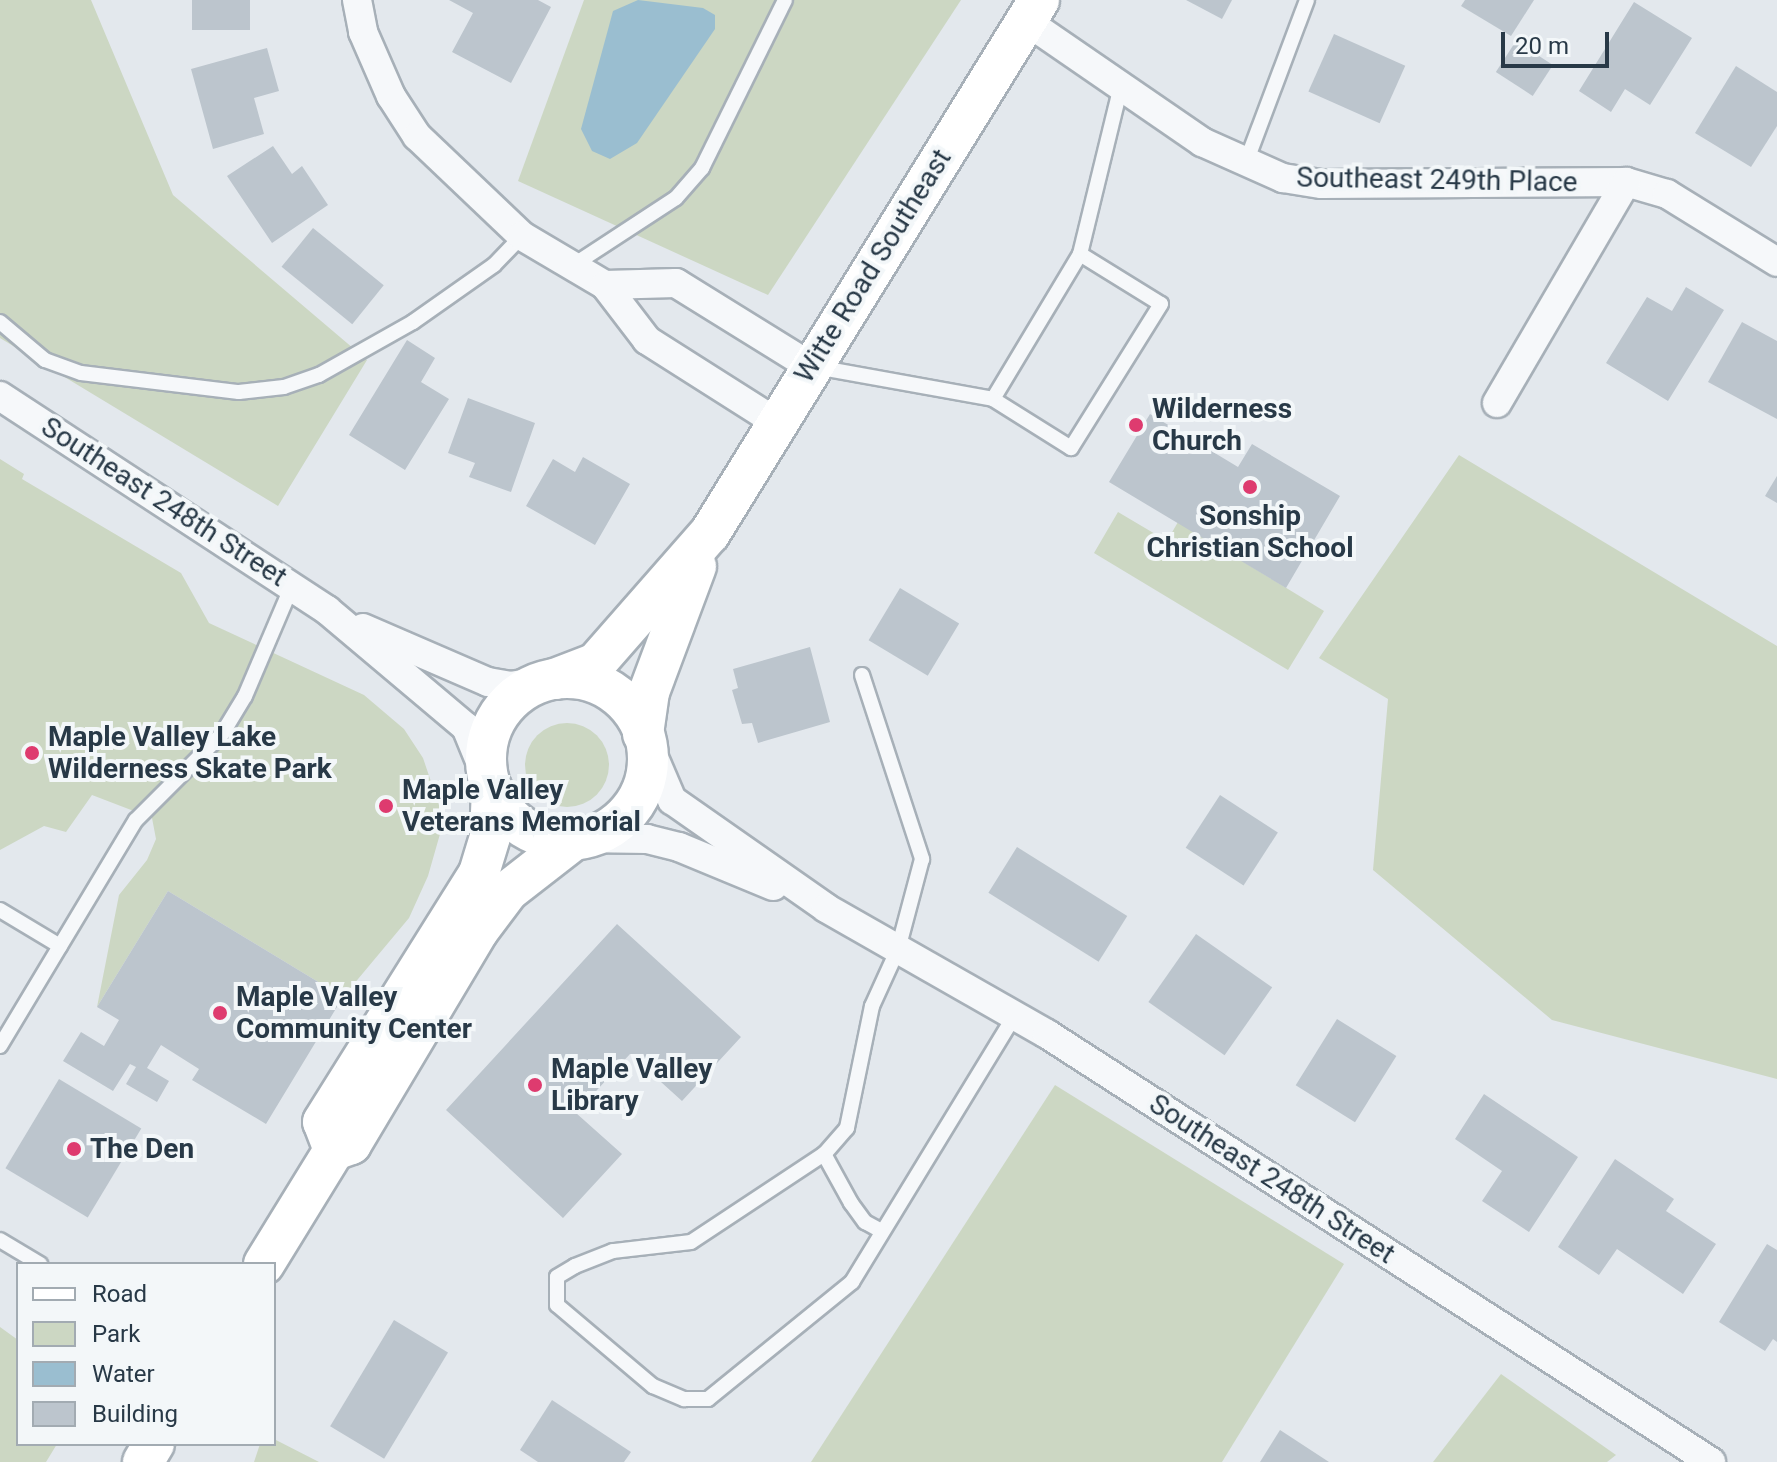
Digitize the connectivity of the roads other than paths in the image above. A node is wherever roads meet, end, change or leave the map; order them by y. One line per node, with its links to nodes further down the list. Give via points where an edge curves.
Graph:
1 (357, 0): 8 (street, via 363,32 391,96 417,136)
2 (785, 0): 11 (lane, via 702,168 676,198)
3 (1307, 0): 6 (lane)
4 (1033, 11): 5 (street, Southeast 249th Place); 14 (street, Witte Road Southeast)
5 (1121, 86): 6 (street, Southeast 249th Place); 9 (lane)
6 (1245, 165): 7 (street, Southeast 249th Place, via 1322,184)
7 (1626, 182): 10 (street, Southeast 249th Place, via 1667,194); 17 (street)
8 (522, 236): 11 (street); 13 (lane, via 494,265 413,322 319,375 284,387 239,392 81,373 45,360)
9 (1080, 254): 16 (lane); 16 (lane, via 1161,304 1071,448)
10 (1777, 262)
11 (572, 266): 12 (street)
12 (605, 285): 14 (street, via 676,283); 18 (street, via 647,340)
13 (0, 322)
14 (810, 366): 16 (lane); 18 (street, Witte Road Southeast)
15 (0, 396): 20 (street, Southeast 248th Street)
16 (993, 399)
17 (1497, 403)
18 (776, 422): 19 (street, Witte Road Southeast)
19 (710, 533): 23 (street, Witte Road Southeast, via 596,663); 24 (street, Witte Road Southeast, via 649,692)
20 (292, 586): 21 (street, Southeast 248th Street); 29 (lane, via 245,696 222,734 136,820)
21 (327, 610): 23 (street, Southeast 248th Street, via 461,674 510,686); 25 (street, Southeast 248th Street, via 466,727)
22 (862, 675): 30 (lane, via 922,859)
23 (551, 680): 24 (street, via 596,683 618,695); 25 (street, via 523,691 497,720 486,757)
24 (644, 736): 26 (street, via 646,775 631,809 617,822); 27 (street, Southeast 248th Street, via 672,800)
25 (491, 786): 26 (street, via 510,816 525,828 544,837); 33 (street, via 490,836 479,873 323,1122)
26 (580, 838): 27 (street, Southeast 248th Street, via 647,839 679,847); 33 (street, via 508,891 478,931 351,1144)
27 (826, 908): 30 (street, Southeast 248th Street)
28 (0, 910): 29 (lane)
29 (60, 946): 32 (lane)
30 (898, 949): 31 (street, Southeast 248th Street); 34 (lane, via 872,1006 847,1128)
31 (1015, 1015): 35 (lane); 39 (street, Southeast 248th Street)
32 (1, 1042)
33 (334, 1150): 38 (street)
34 (824, 1154): 35 (lane, via 858,1213); 35 (lane, via 691,1242 613,1251 575,1266 557,1277 557,1305 653,1386 684,1399 708,1399 852,1282)
35 (881, 1231)
36 (0, 1240): 37 (lane)
37 (37, 1262)
38 (265, 1262)
39 (1711, 1462)

